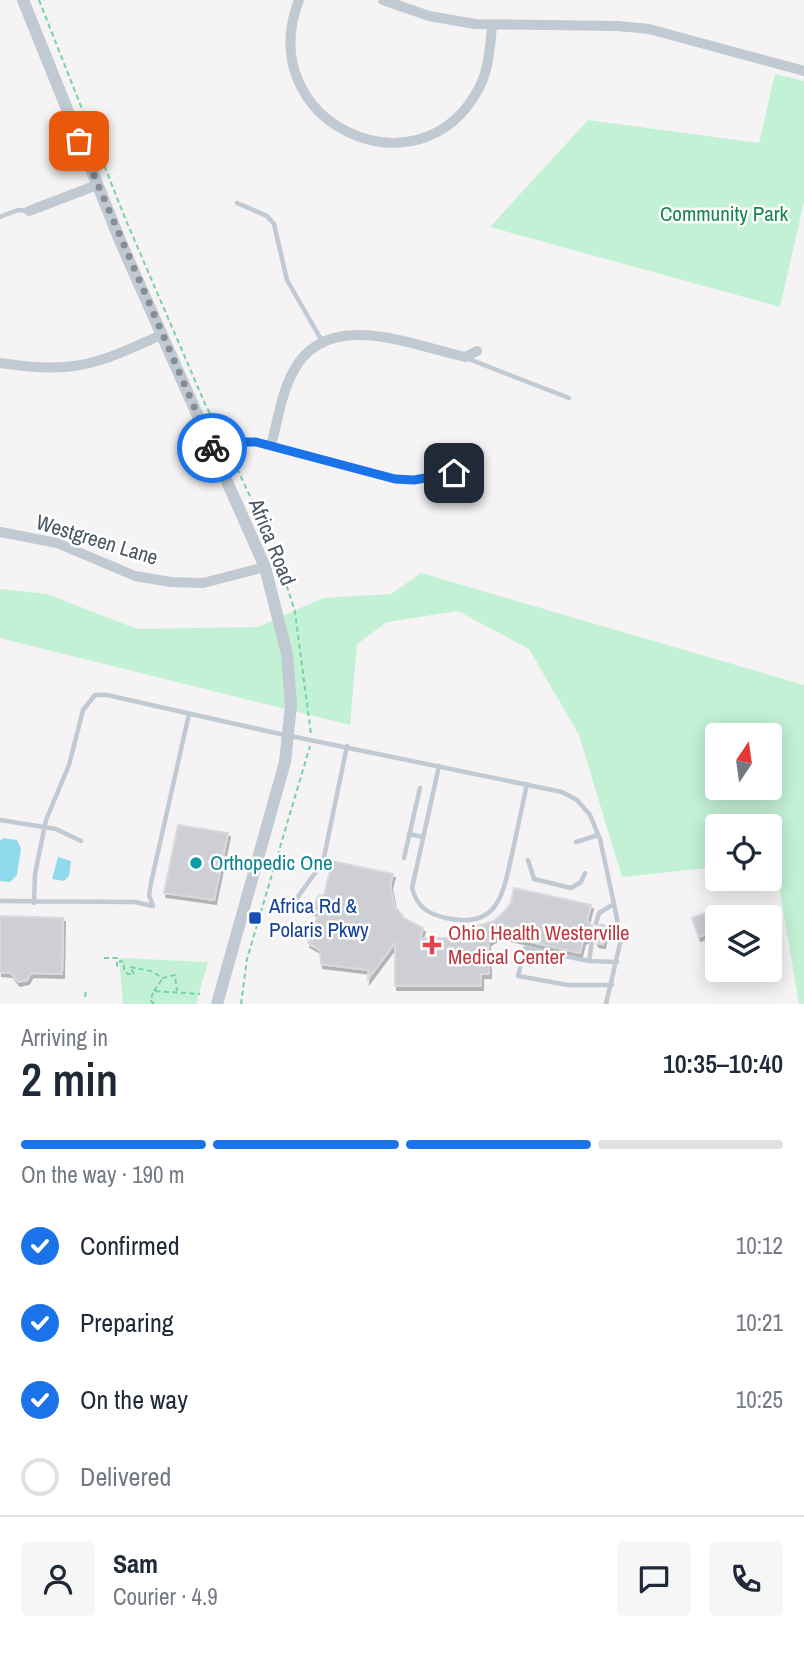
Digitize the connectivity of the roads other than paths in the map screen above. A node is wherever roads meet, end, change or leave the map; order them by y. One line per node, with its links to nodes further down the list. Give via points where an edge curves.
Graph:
1 (23, 0): 6 (street, Africa Road)
2 (299, 0): 4 (street, via 291,26 290,54 302,92 332,124 369,141 396,143 419,138 456,118 482,81)
3 (383, 0): 4 (street, via 429,16)
4 (492, 26): 5 (street, via 649,29)
5 (804, 71)
6 (97, 185): 8 (street); 10 (street, Africa Road)
7 (237, 203): 11 (lane, via 267,216 274,224 287,280)
8 (29, 211): 9 (lane)
9 (0, 217)
10 (161, 335): 14 (street, via 80,367); 17 (street, Africa Road)
11 (323, 342): 13 (street, via 344,335 369,335); 16 (street, via 293,370)
12 (477, 351): 13 (street)
13 (466, 357): 15 (lane)
14 (0, 363)
15 (569, 398)
16 (271, 445): 17 (lane, via 246,441); 18 (lane, via 395,479)
17 (213, 450): 20 (street, Africa Road)
18 (454, 473)
19 (0, 532): 20 (street, Westgreen Lane, via 57,543 135,576 171,582 203,583)
20 (265, 567): 22 (street, Africa Road, via 287,654)
21 (189, 714): 22 (lane); 28 (lane, via 95,695 88,701); 39 (lane, via 150,883 153,906 135,902)
22 (289, 736): 23 (lane); 47 (street, Africa Road)
23 (347, 746): 24 (lane); 37 (lane, via 323,862)
24 (439, 766): 25 (lane); 31 (lane)
25 (527, 784): 30 (lane, via 577,800); 31 (lane, via 500,901 480,917 466,920 432,914 414,899 412,888)
26 (420, 788): 29 (lane)
27 (0, 820): 28 (lane)
28 (45, 827): 32 (lane); 39 (lane)
29 (410, 834): 31 (lane); 34 (lane)
30 (598, 835): 33 (lane); 40 (lane)
31 (423, 837)
32 (81, 841)
33 (576, 842)
34 (404, 858)
35 (528, 860): 36 (lane, via 534,879 571,888)
36 (585, 873)
37 (297, 898)
38 (0, 901): 39 (lane)
39 (34, 903)
40 (614, 904): 41 (lane, via 599,913); 44 (lane, via 621,939)
41 (596, 923)
42 (592, 942): 43 (lane)
43 (589, 961): 44 (lane); 45 (lane, via 525,948 518,976 568,985)
44 (617, 962): 45 (lane)
45 (612, 985): 46 (lane)
46 (610, 996): 48 (lane); 49 (lane)
47 (216, 1004)
48 (606, 1004)
49 (612, 1004)

